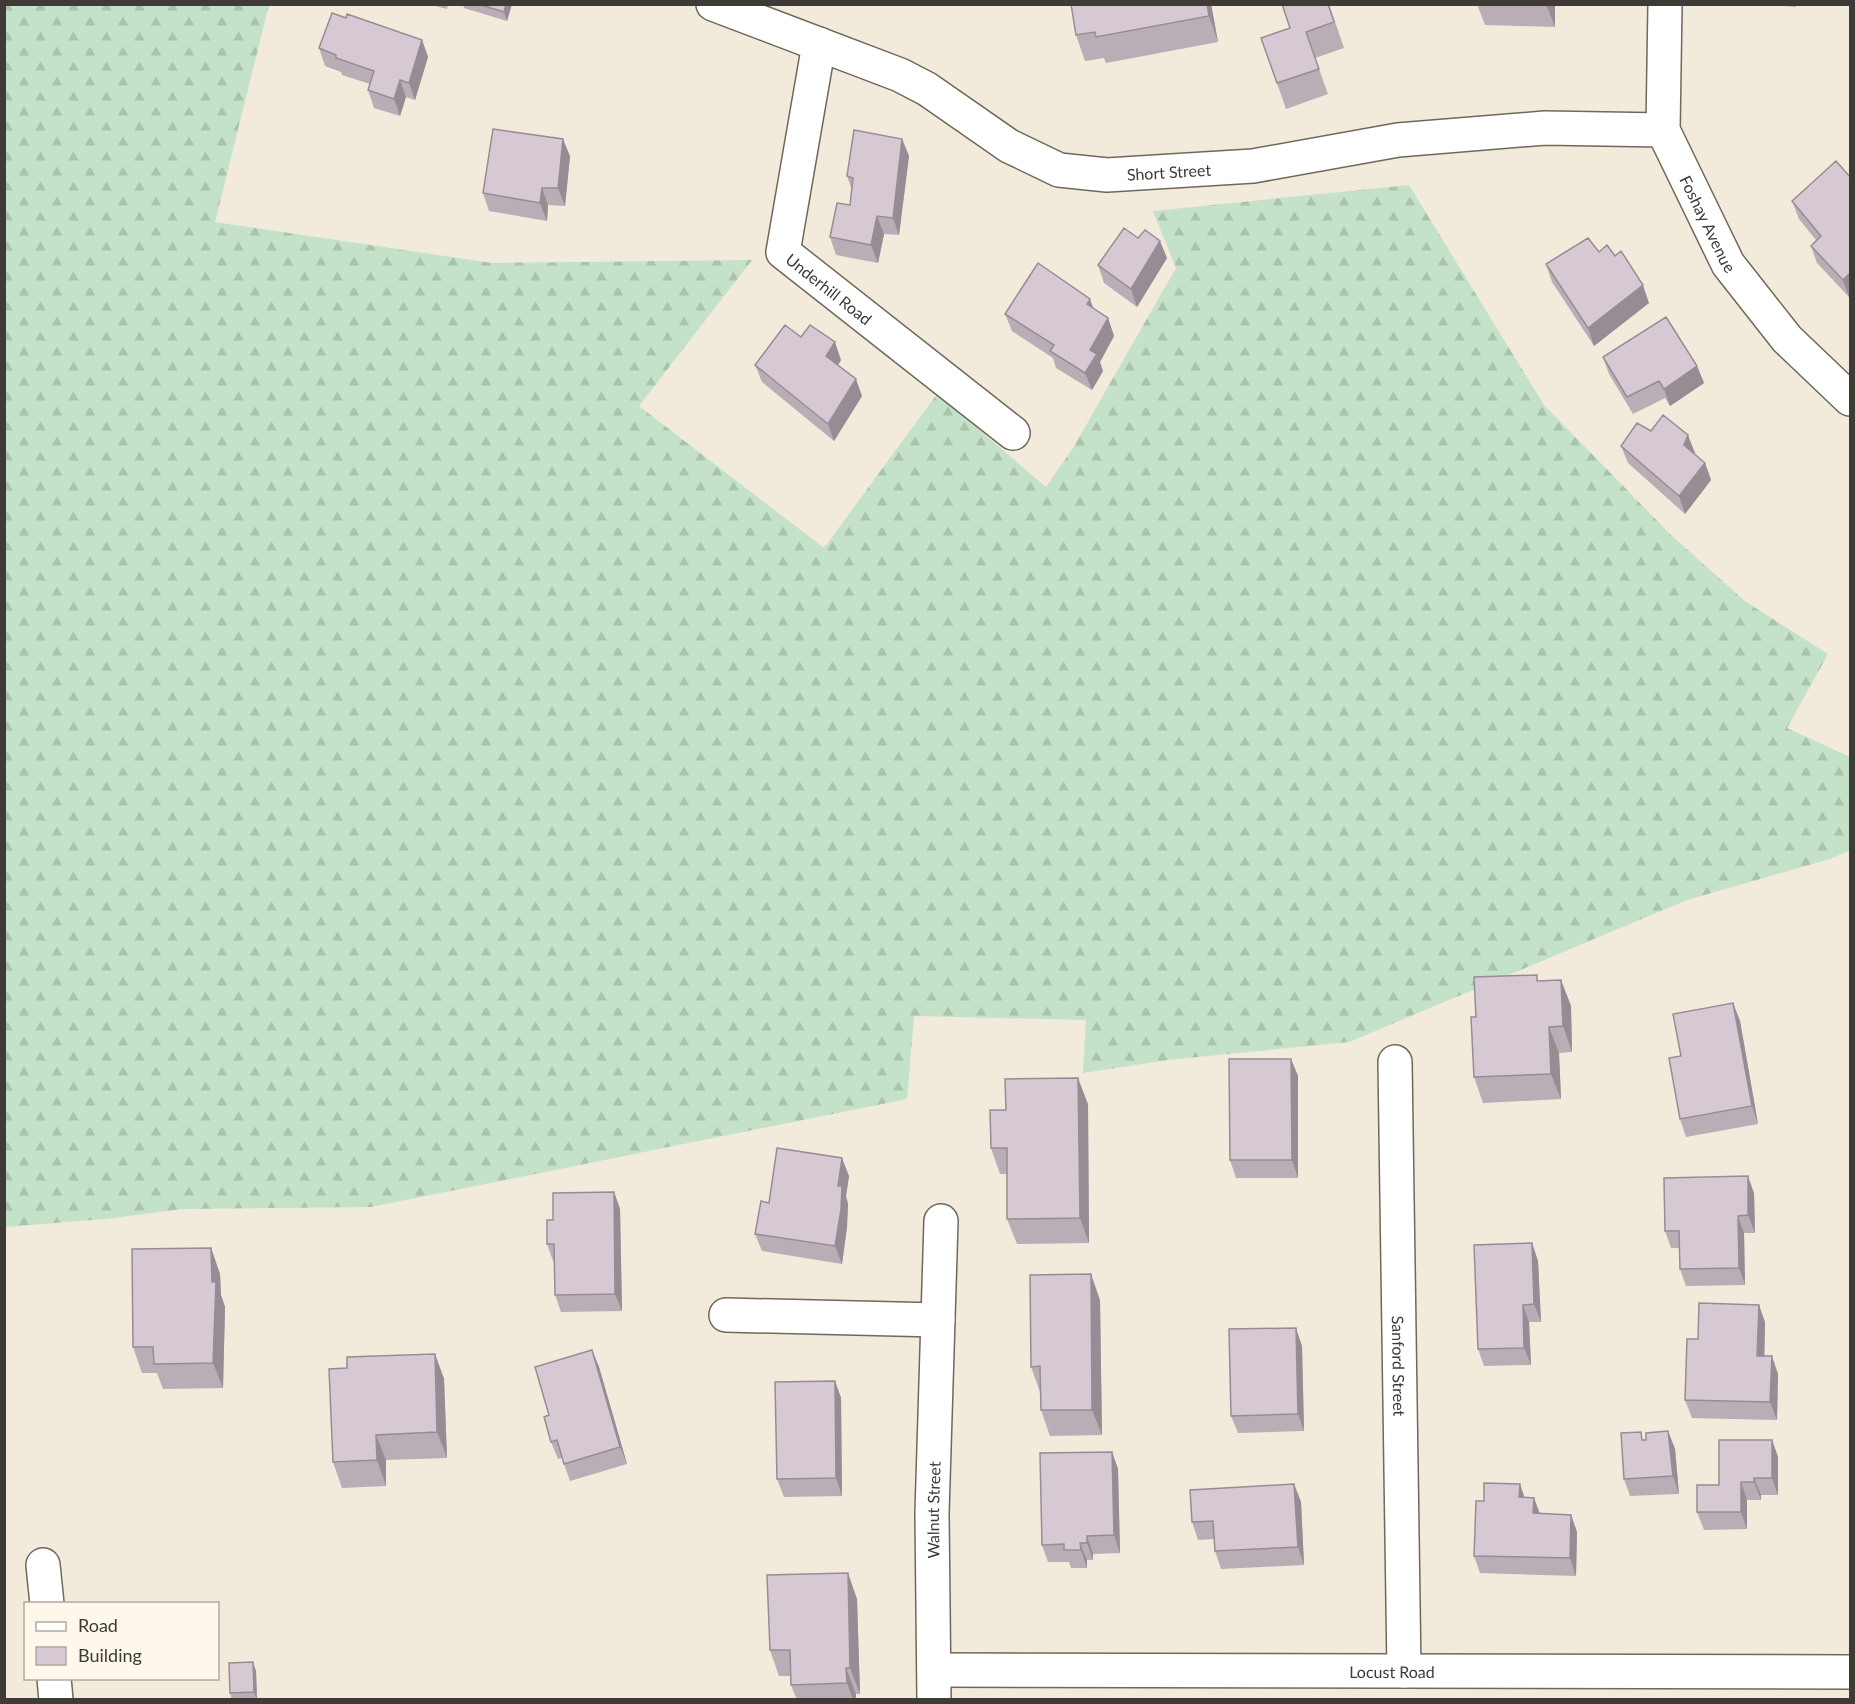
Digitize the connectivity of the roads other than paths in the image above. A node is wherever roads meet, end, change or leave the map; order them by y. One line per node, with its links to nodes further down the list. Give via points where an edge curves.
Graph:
1 (713, 4): 3 (street, Short Street)
2 (1665, 4): 4 (street, Foshay Avenue)
3 (819, 44): 4 (street, Short Street, via 927,89 1010,146 1059,170 1107,175 1253,166 1398,140 1545,129); 6 (street, Underhill Road, via 783,252)
4 (1663, 130): 5 (street, Foshay Avenue, via 1728,264 1787,339)
5 (1851, 399)
6 (1013, 433)
7 (1395, 1062): 13 (street, Sanford Street)
8 (941, 1221): 10 (street, Walnut Street)
9 (726, 1315): 10 (street)
10 (938, 1320): 16 (street, Walnut Street, via 932,1513)
11 (43, 1564): 12 (street)
12 (47, 1602)
13 (1404, 1671): 14 (street, Locust Road); 16 (street, Locust Road)
14 (1851, 1672)
15 (54, 1680): 17 (street)
16 (934, 1684)
17 (56, 1700)

